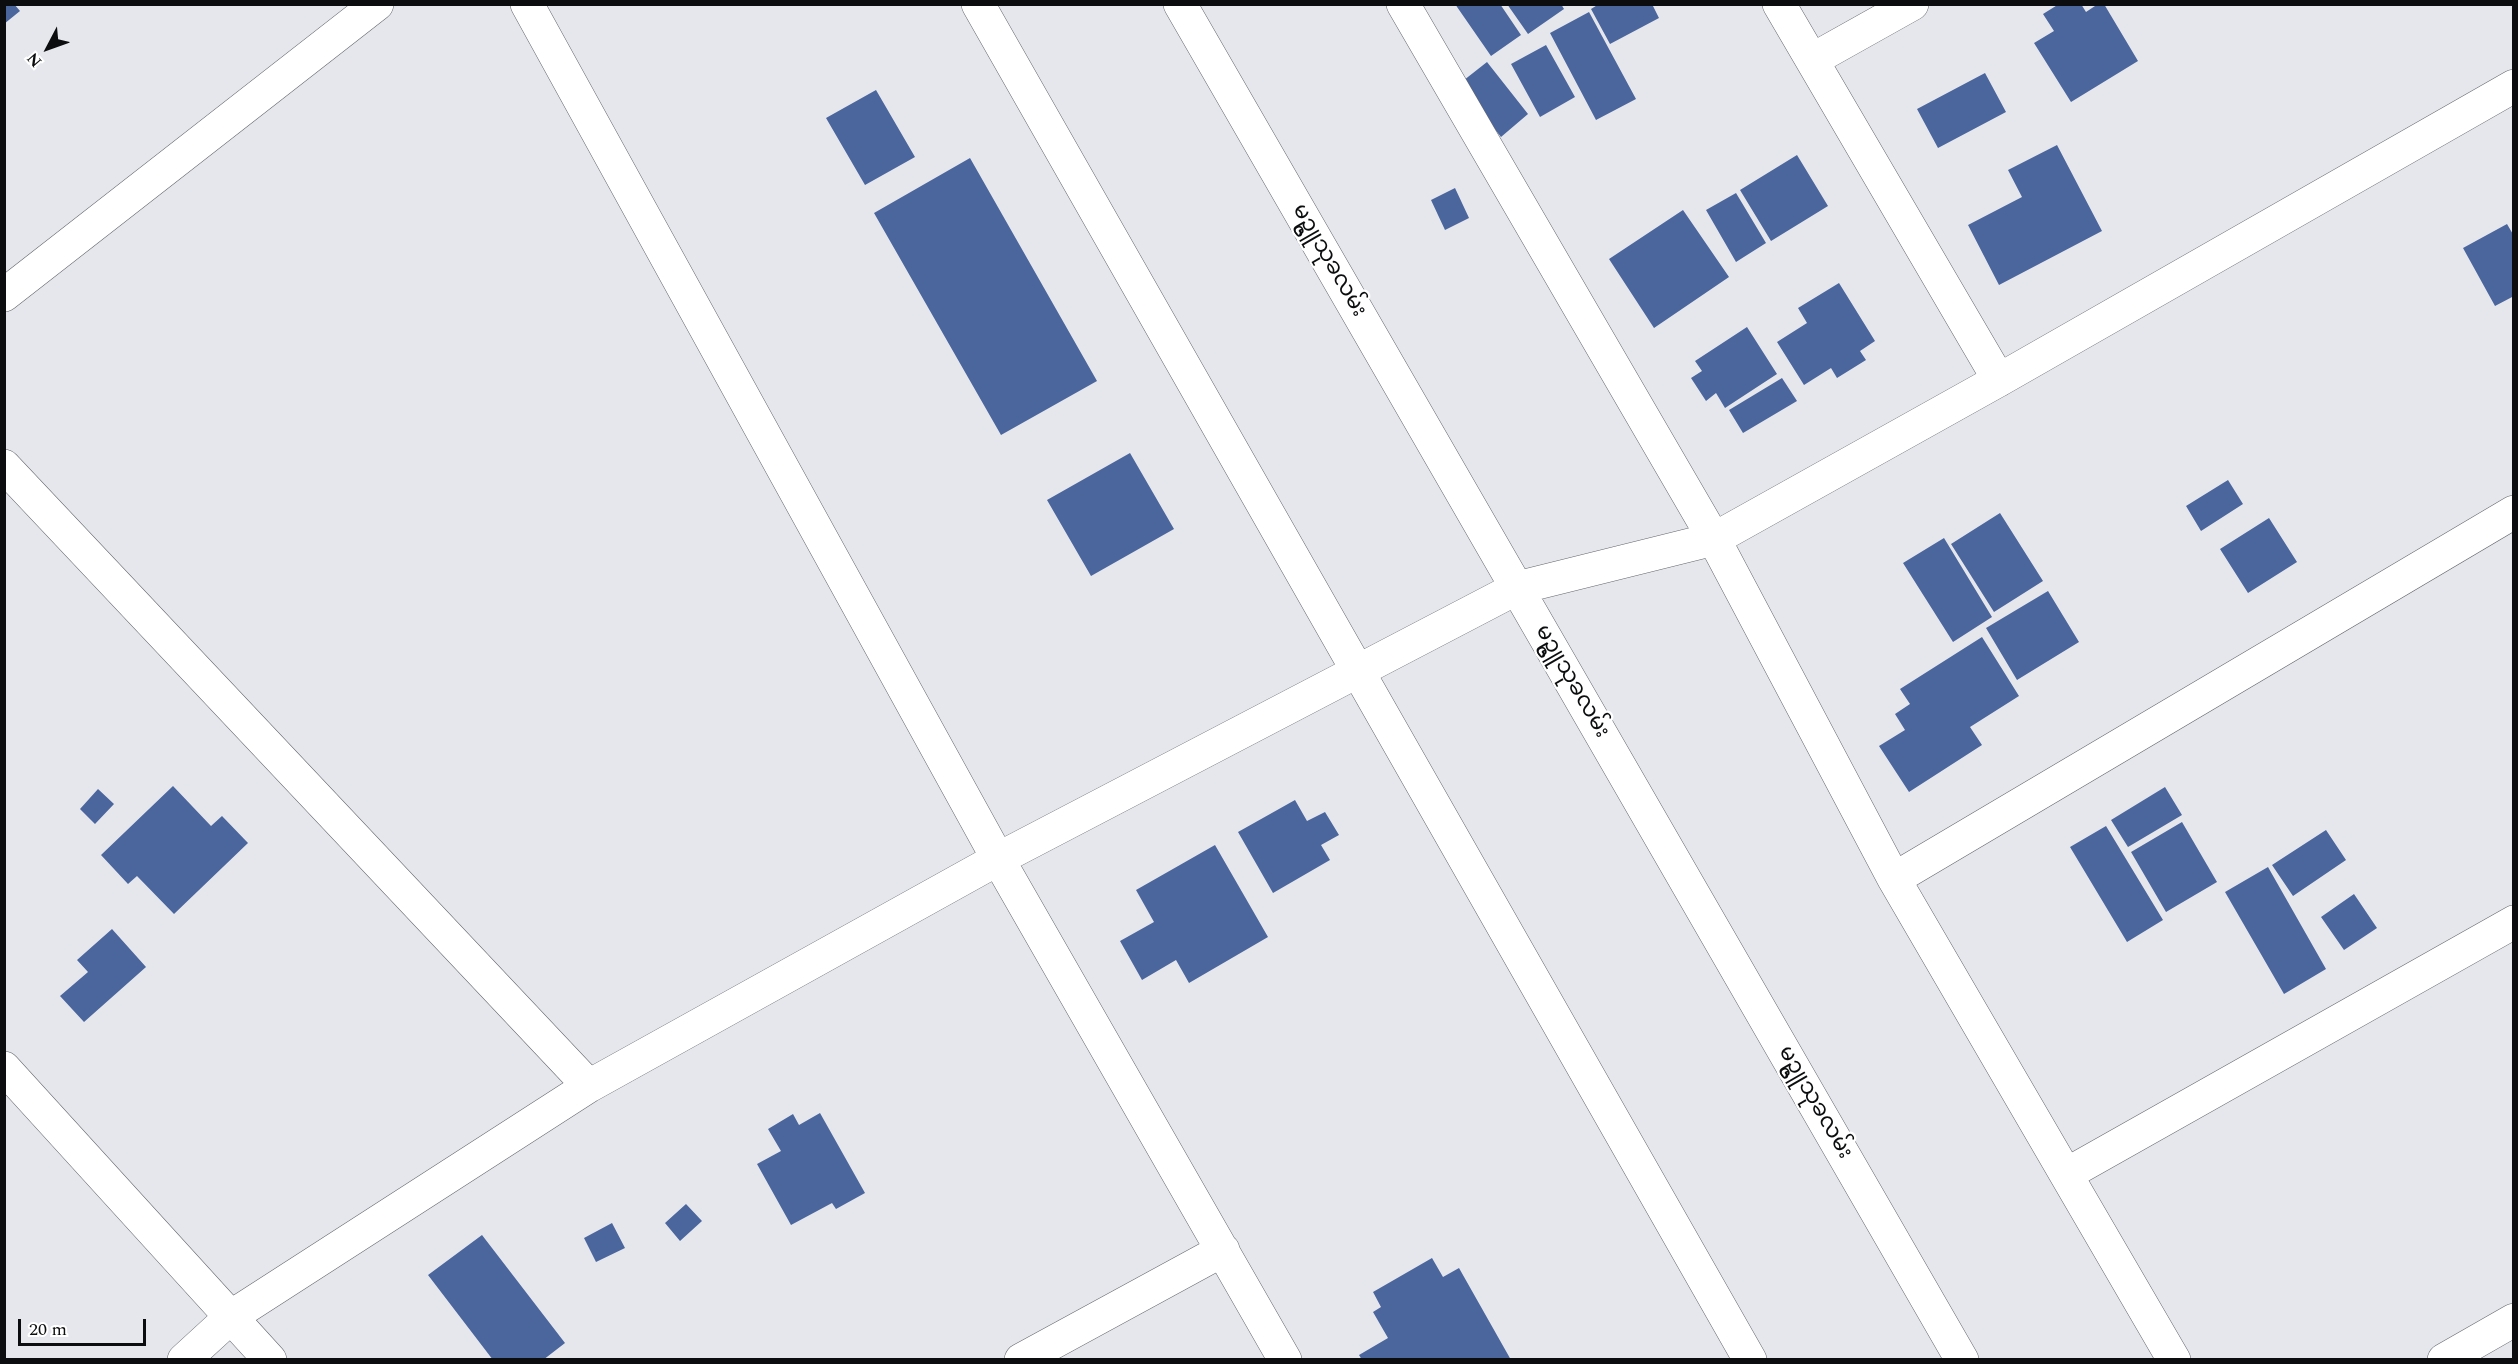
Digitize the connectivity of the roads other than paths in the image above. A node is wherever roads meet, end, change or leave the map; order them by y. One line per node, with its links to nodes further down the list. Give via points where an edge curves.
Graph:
1 (378, 4): 10 (street)
2 (527, 4): 17 (street)
3 (978, 4): 16 (street)
4 (1180, 4): 15 (street, မဥ္ဇူသုခလမ်း)
5 (1403, 4): 14 (street)
6 (1779, 4): 8 (street)
7 (1912, 4): 8 (street)
8 (1812, 60): 11 (street)
9 (2514, 86): 11 (street)
10 (4, 295)
11 (1999, 380): 14 (street)
12 (4, 466): 21 (street)
13 (2514, 512): 18 (street)
14 (1714, 539): 15 (street); 18 (street)
15 (1517, 588): 16 (street); 31 (street, မဥ္ဇူသုခလမ်း)
16 (1359, 672): 17 (street); 30 (street)
17 (998, 859): 21 (street); 23 (street)
18 (1894, 879): 22 (street)
19 (2514, 922): 22 (street)
20 (4, 1068): 24 (street)
21 (589, 1086): 24 (street)
22 (2067, 1174): 32 (street)
23 (1223, 1250): 28 (street); 29 (street)
24 (232, 1316): 26 (street); 27 (street)
25 (2514, 1320): 33 (street)
26 (184, 1359)
27 (270, 1359)
28 (1021, 1359)
29 (1285, 1359)
30 (1749, 1359)
31 (1962, 1359)
32 (2174, 1359)
33 (2444, 1359)

